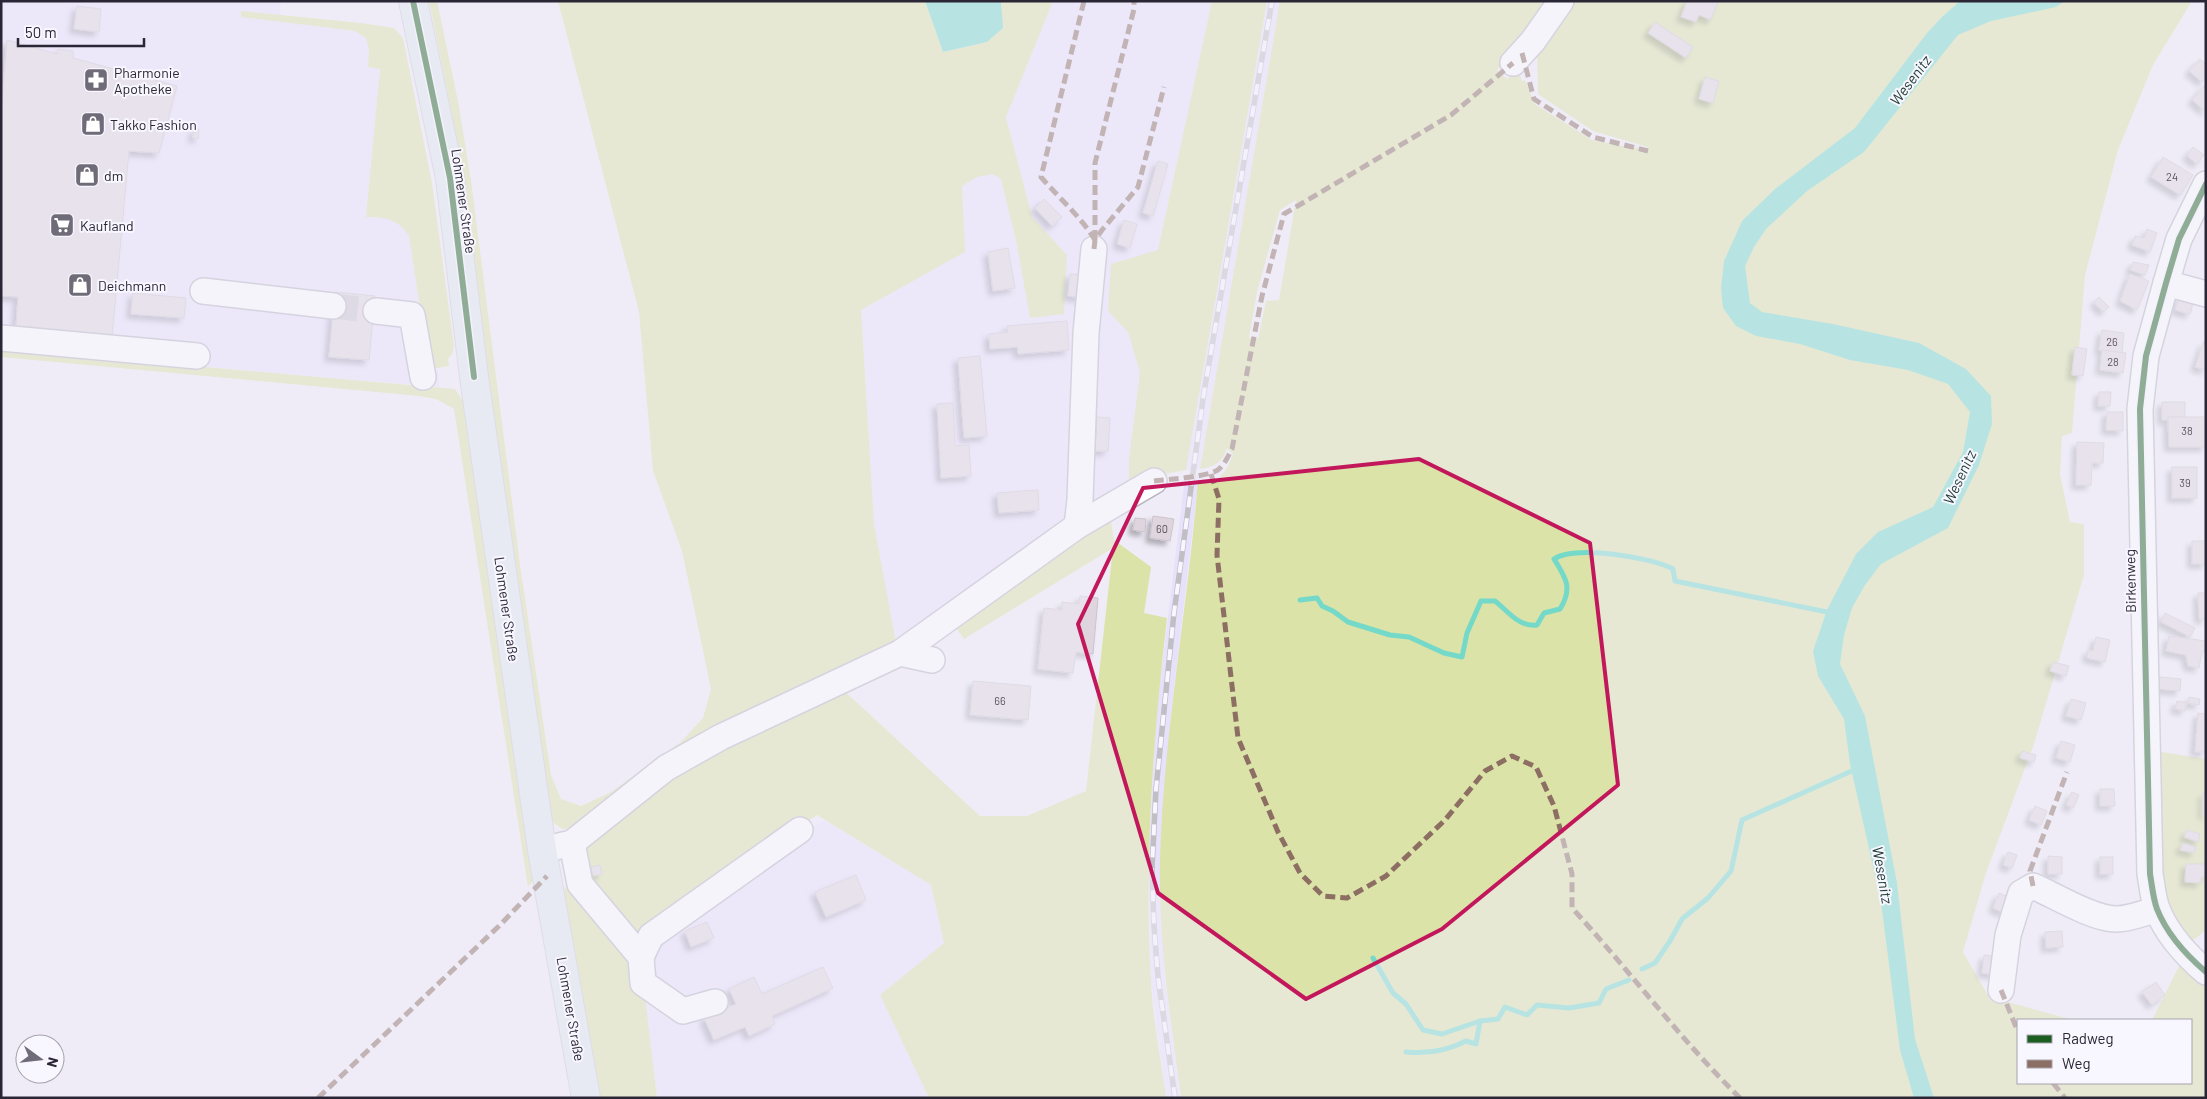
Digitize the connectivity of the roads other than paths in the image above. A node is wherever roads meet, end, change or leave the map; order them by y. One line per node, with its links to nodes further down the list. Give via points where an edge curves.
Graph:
1 (413, 1): 20 (main road, Lohmener Straße, via 450,178 474,377)
2 (1561, 1): 3 (street)
3 (1513, 63)
4 (2206, 184): 6 (street, Birkenweg, via 2179,239)
5 (1094, 249): 15 (street, via 1086,333)
6 (2166, 283): 8 (street); 21 (street, Birkenweg, via 2146,356 2140,409 2148,833 2150,874)
7 (202, 291): 9 (street)
8 (2206, 294)
9 (333, 306)
10 (376, 311): 13 (street, via 412,315)
11 (1, 338): 12 (street)
12 (197, 356)
13 (422, 377)
14 (1154, 481): 15 (street)
15 (1078, 526): 16 (street)
16 (900, 654): 17 (street); 19 (street, via 722,737 666,768)
17 (932, 660)
18 (800, 830): 22 (street, via 651,936)
19 (572, 843): 20 (street); 22 (street, via 580,884)
20 (542, 850): 26 (main road, Lohmener Straße)
21 (2158, 909): 23 (street, Birkenweg, via 2187,956); 24 (street, via 2116,919 2102,917 2032,886 2021,893 2008,935)
22 (641, 957): 25 (street, via 643,983 683,1011)
23 (2206, 972)
24 (2001, 990)
25 (715, 1002)
26 (586, 1098)

